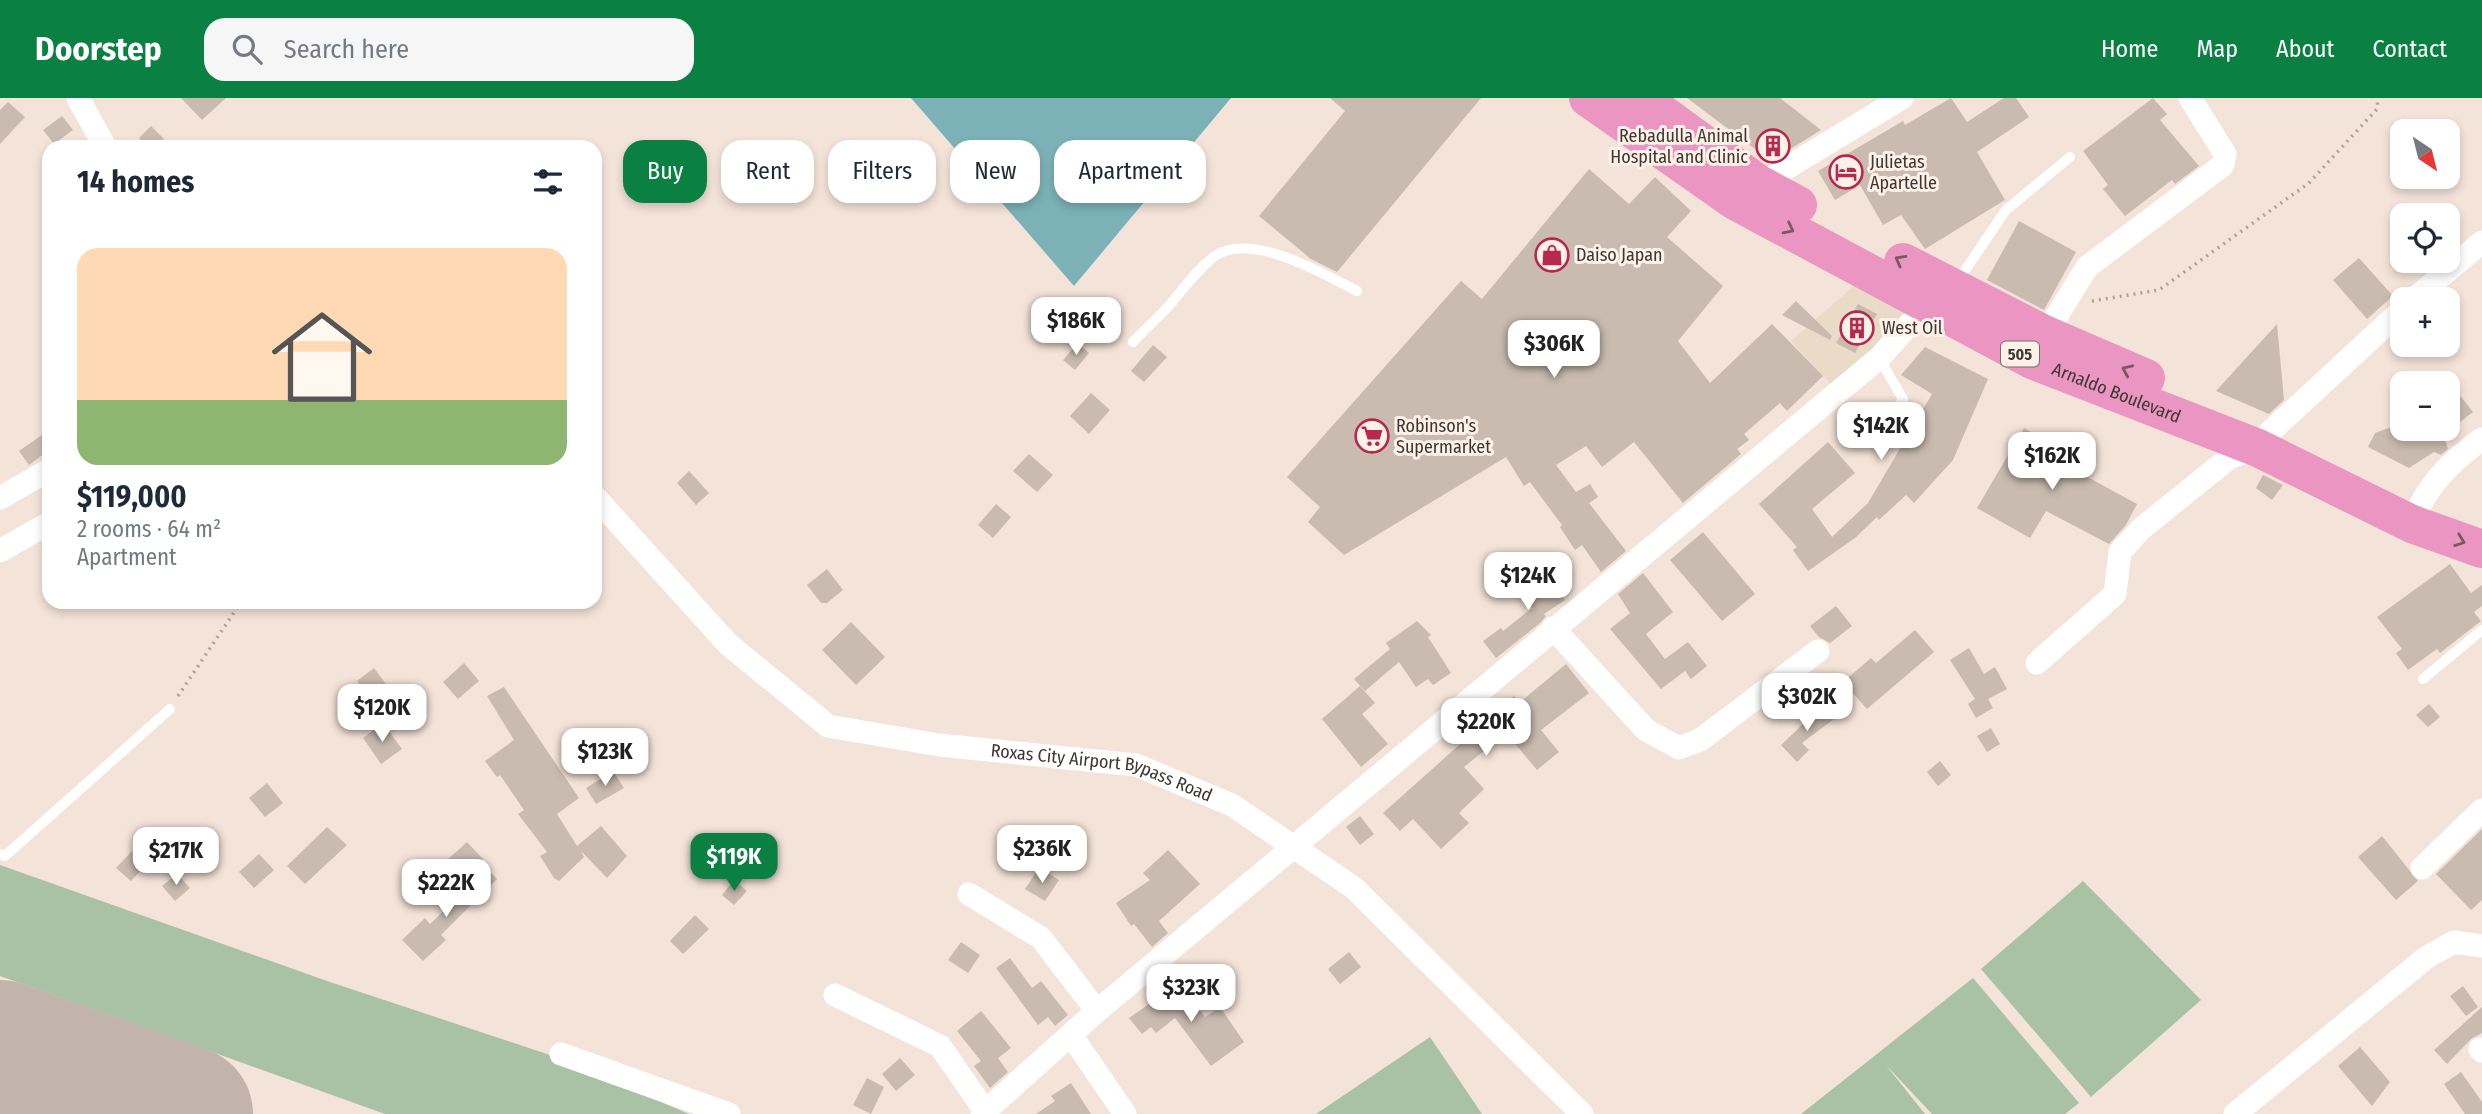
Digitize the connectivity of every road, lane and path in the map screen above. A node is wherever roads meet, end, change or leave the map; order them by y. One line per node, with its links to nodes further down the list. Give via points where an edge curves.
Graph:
1 (78, 98): 7 (street)
2 (1588, 98): 9 (highway, Arnaldo Boulevard / 505)
3 (1641, 98): 9 (highway, Arnaldo Boulevard / 505)
4 (1902, 98): 9 (street)
5 (2190, 98): 15 (street, via 2225,154 2223,164 2087,267)
6 (2378, 98): 15 (path, via 2377,109 2309,183 2159,290)
7 (101, 140)
8 (2070, 157): 13 (lane, via 2006,210)
9 (1747, 192): 13 (highway, Arnaldo Boulevard / 505)
10 (2482, 242): 11 (street)
11 (2428, 287)
12 (1357, 291): 16 (lane, via 1278,255 1243,248 1217,254)
13 (1940, 291): 15 (highway, Arnaldo Boulevard / 505); 17 (street)
14 (2390, 321): 20 (street)
15 (2046, 333): 20 (highway, Arnaldo Boulevard / 505)
16 (1133, 342)
17 (1879, 358): 18 (lane, via 1903,399); 30 (street)
18 (1888, 426)
19 (2482, 439): 24 (street, via 2456,457)
20 (2264, 440): 24 (highway, Arnaldo Boulevard / 505); 33 (street, via 2229,458 2141,529 2120,552 2115,594)
21 (42, 474): 22 (street)
22 (0, 498)
23 (602, 505): 48 (street, Roxas City Airport Bypass Road, via 728,644 828,726 939,744 1136,765 1232,805 1354,888)
24 (2416, 512): 25 (highway, Arnaldo Boulevard / 505); 27 (highway, Arnaldo Boulevard / 505, one-way to 27)
25 (2482, 522)
26 (42, 527): 28 (street)
27 (2482, 549)
28 (0, 551)
29 (236, 609): 35 (path)
30 (1553, 628): 32 (street, via 1646,730 1679,748 1700,740); 42 (street)
31 (2482, 630): 34 (lane)
32 (1818, 651)
33 (2037, 663)
34 (2423, 679)
35 (170, 709): 37 (lane, via 5,856)
36 (2482, 810): 38 (street)
37 (0, 854)
38 (2422, 868)
39 (969, 894): 42 (street, via 1041,938)
40 (2482, 946): 49 (street, via 2454,942 2427,957)
41 (835, 995): 45 (street, via 940,1046)
42 (1097, 1011): 43 (street)
43 (1071, 1035): 45 (street); 47 (street)
44 (561, 1054): 46 (street)
45 (983, 1112)
46 (729, 1114)
47 (1125, 1114)
48 (1582, 1114)
49 (2235, 1114)

